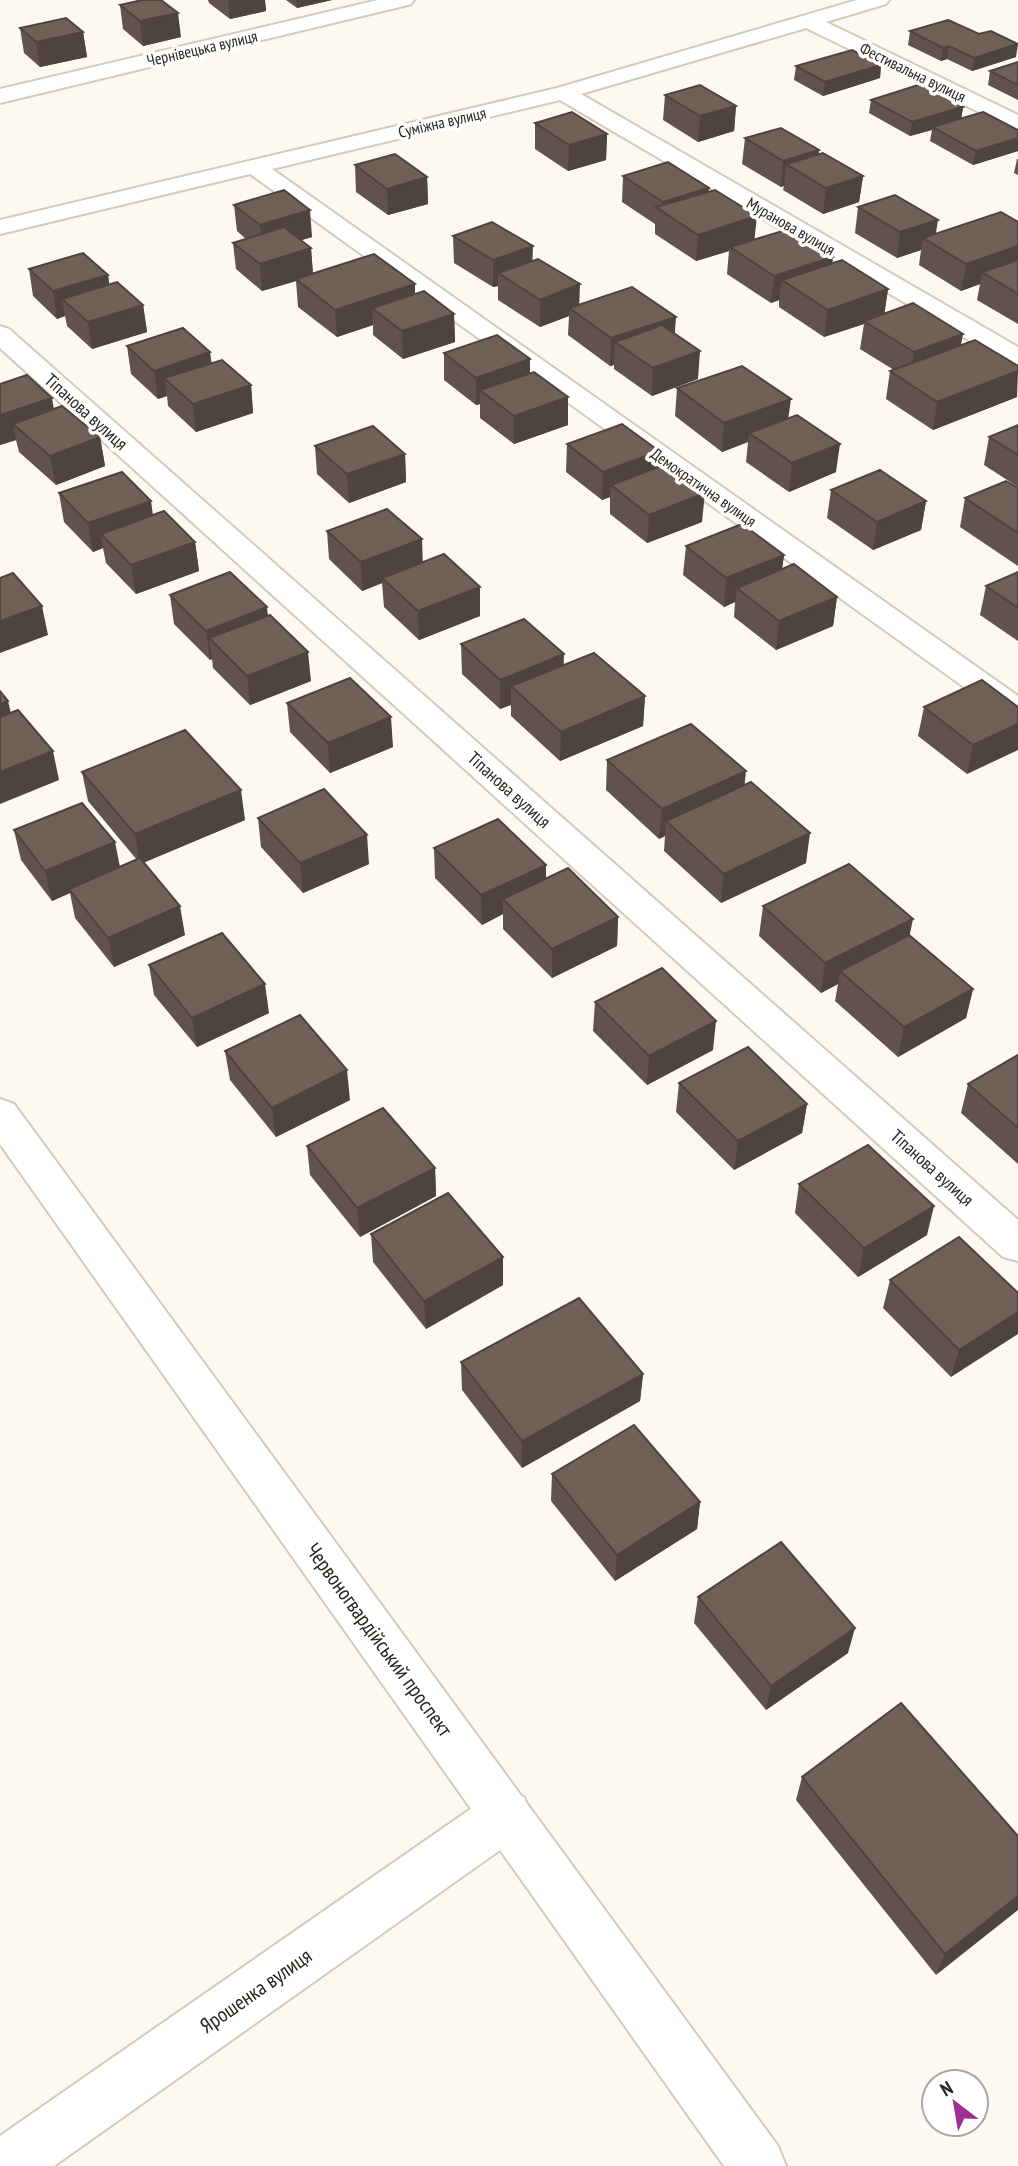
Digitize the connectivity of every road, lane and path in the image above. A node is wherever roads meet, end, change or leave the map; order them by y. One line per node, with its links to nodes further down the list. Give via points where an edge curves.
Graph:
1 (404, 0): 5 (street, Чернівецька вулиця)
2 (868, 1): 3 (street, Суміжна вулиця)
3 (808, 21): 4 (street, Суміжна вулиця); 6 (street, Фестивальна вулиця)
4 (563, 93): 7 (street, Суміжна вулиця); 10 (street, Муранова вулиця)
5 (0, 96)
6 (1018, 124)
7 (253, 166): 8 (street, Суміжна вулиця); 11 (street, Демократична вулиця)
8 (0, 227)
9 (0, 334): 13 (street, Тіпанова вулиця)
10 (1018, 358)
11 (1018, 711)
12 (0, 1114): 14 (street, Червоногвардійський проспект)
13 (1018, 1245)
14 (506, 1815): 15 (street, Ярошенка вулиця); 16 (street, Червоногвардійський проспект)
15 (6, 2166)
16 (758, 2166)

